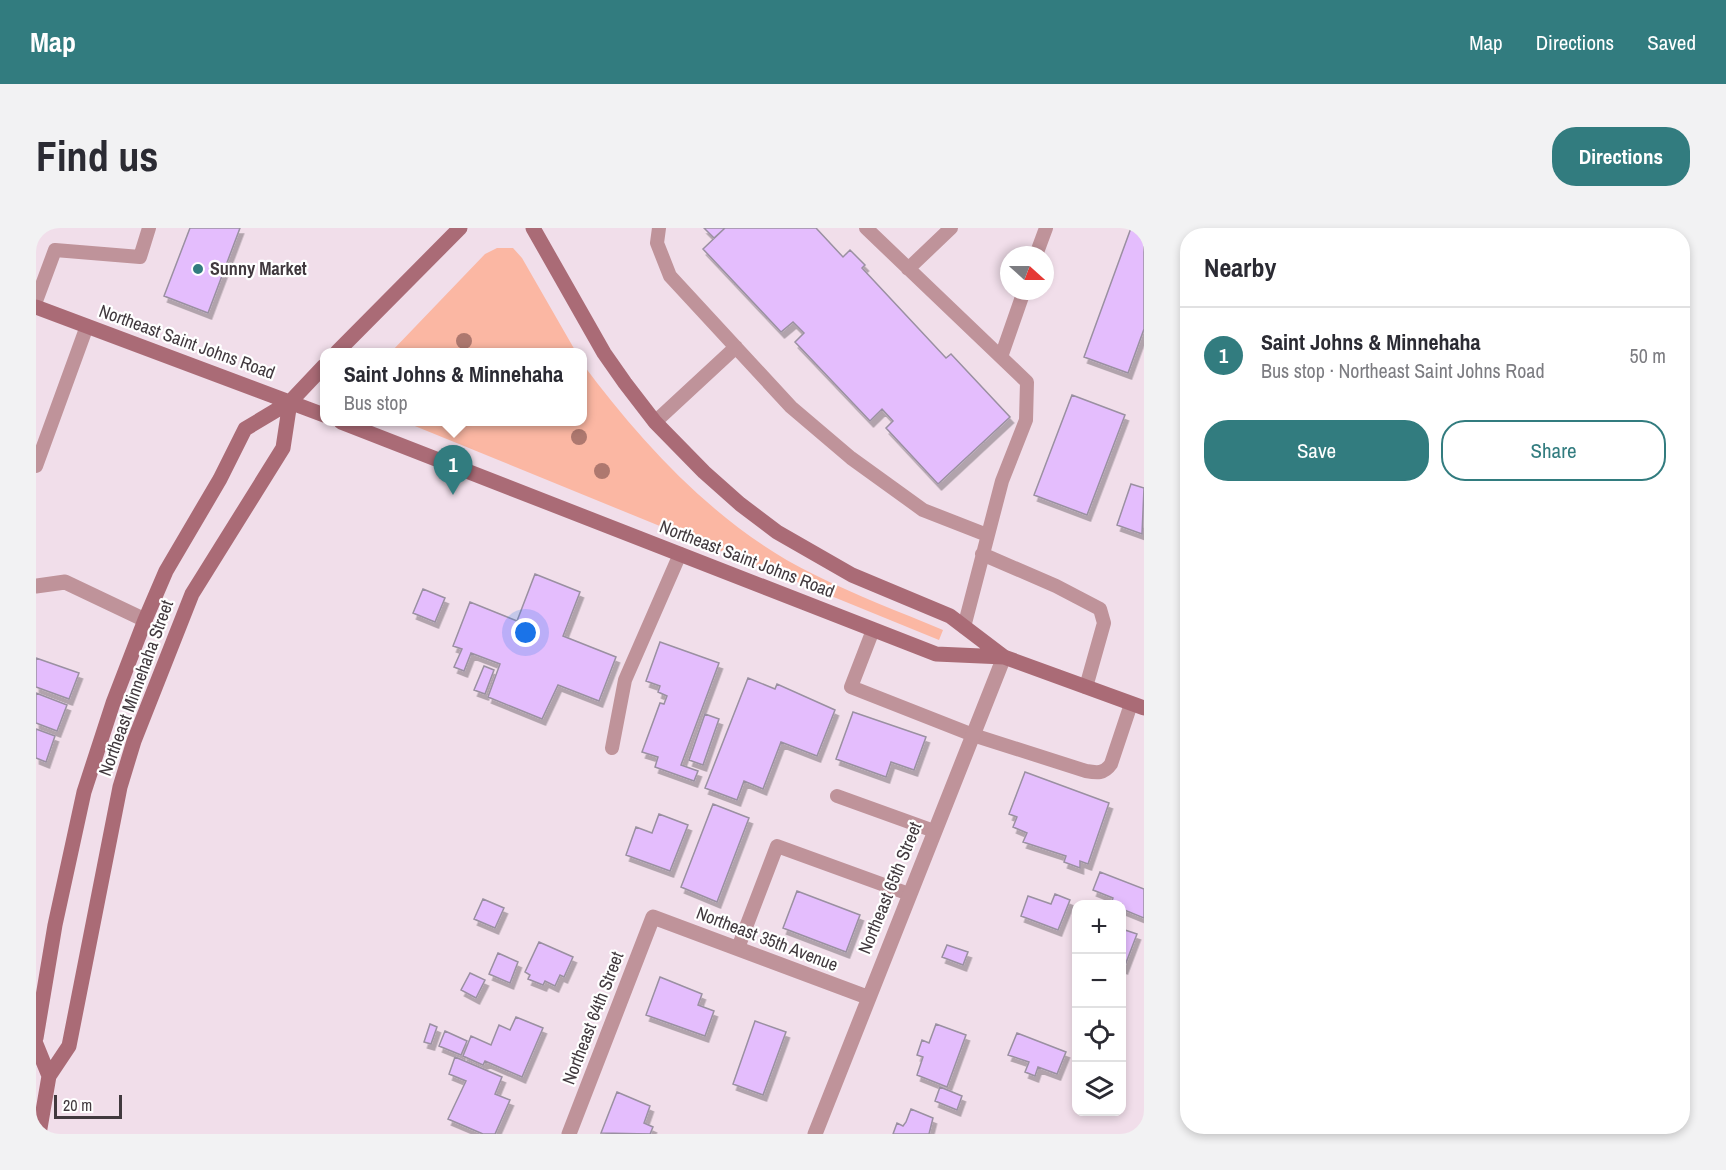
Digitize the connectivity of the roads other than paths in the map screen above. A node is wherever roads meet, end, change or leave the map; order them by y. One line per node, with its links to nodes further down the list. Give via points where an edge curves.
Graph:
1 (149, 228): 11 (lane, via 140,257 55,250)
2 (460, 228): 14 (main road)
3 (533, 228): 20 (main road, via 604,352)
4 (659, 228): 15 (lane, via 657,243 670,276)
5 (866, 228): 9 (lane)
6 (951, 228): 9 (lane)
7 (1046, 228): 8 (lane)
8 (1039, 246)
9 (908, 269): 16 (lane)
10 (1021, 300): 16 (lane)
11 (36, 301)
12 (36, 307): 13 (main road, Northeast Saint Johns Road)
13 (87, 326): 18 (main road, Northeast Saint Johns Road); 22 (lane)
14 (341, 348)
15 (736, 348): 20 (lane); 23 (lane, via 791,407 851,458 922,510)
16 (1001, 357): 23 (lane, via 1027,382 1026,420)
17 (320, 370): 18 (main road, Northeast Minnehaha Street)
18 (290, 402): 19 (main road, Northeast Saint Johns Road); 27 (main road, Northeast Minnehaha Street, via 245,429 166,571); 43 (main road, Northeast Minnehaha Street, via 283,448 192,594 134,741 120,787 69,1046)
19 (320, 413)
20 (656, 422): 28 (main road, via 711,478 777,532 852,575 950,616)
21 (351, 426): 24 (main road, Northeast Saint Johns Road)
22 (36, 466)
23 (987, 536): 25 (lane)
24 (680, 554): 29 (main road, Northeast Saint Johns Road); 34 (lane, via 625,680)
25 (982, 555): 28 (lane); 31 (lane, via 1100,609 1104,623)
26 (36, 586): 27 (street, via 65,582)
27 (145, 620): 41 (main road, Northeast Minnehaha Street, via 84,792)
28 (964, 627): 30 (main road)
29 (873, 630): 30 (main road, Northeast Saint Johns Road, via 936,654); 33 (lane, via 851,687)
30 (1004, 657): 31 (main road, Northeast Saint Johns Road); 33 (street, Northeast 65th Street)
31 (1086, 687): 32 (main road, Northeast Saint Johns Road)
32 (1138, 706): 33 (lane, via 1111,764 1106,771 1097,773)
33 (973, 735): 36 (street, Northeast 65th Street)
34 (612, 748)
35 (837, 796): 36 (lane)
36 (934, 831): 37 (street, Northeast 65th Street)
37 (909, 894): 39 (lane, via 777,846); 40 (street, Northeast 65th Street)
38 (653, 917): 39 (street, Northeast 35th Avenue); 45 (street, Northeast 64th Street)
39 (738, 948): 40 (street, Northeast 35th Avenue)
40 (867, 997): 46 (street, Northeast 65th Street)
41 (36, 1038)
42 (36, 1044): 43 (main road)
43 (49, 1076): 44 (main road, Northeast Minnehaha Street)
44 (39, 1134)
45 (569, 1134)
46 (815, 1134)

